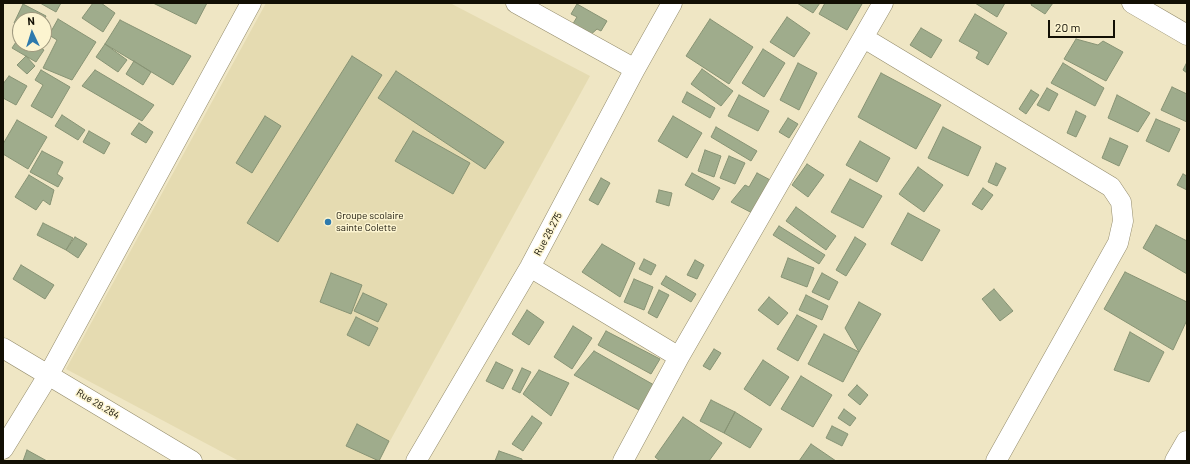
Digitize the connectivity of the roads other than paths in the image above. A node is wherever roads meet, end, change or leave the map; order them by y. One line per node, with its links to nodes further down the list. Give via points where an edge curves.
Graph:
1 (251, 3): 12 (street)
2 (516, 3): 8 (street)
3 (672, 3): 8 (street, Rue 28.275)
4 (883, 3): 7 (street)
5 (1132, 3): 6 (street)
6 (1187, 35)
7 (864, 38): 11 (street); 18 (street, via 1111,187 1121,202 1123,221 1118,243)
8 (635, 69): 9 (street, Rue 28.275)
9 (530, 267): 11 (street); 16 (street, Rue 28.275)
10 (3, 348): 12 (street, Rue 28.284)
11 (679, 357): 17 (street)
12 (48, 374): 14 (street); 15 (street, Rue 28.284)
13 (1187, 442): 19 (main road)
14 (3, 449)
15 (192, 461)
16 (416, 461)
17 (623, 461)
18 (996, 461)
19 (1176, 461)

